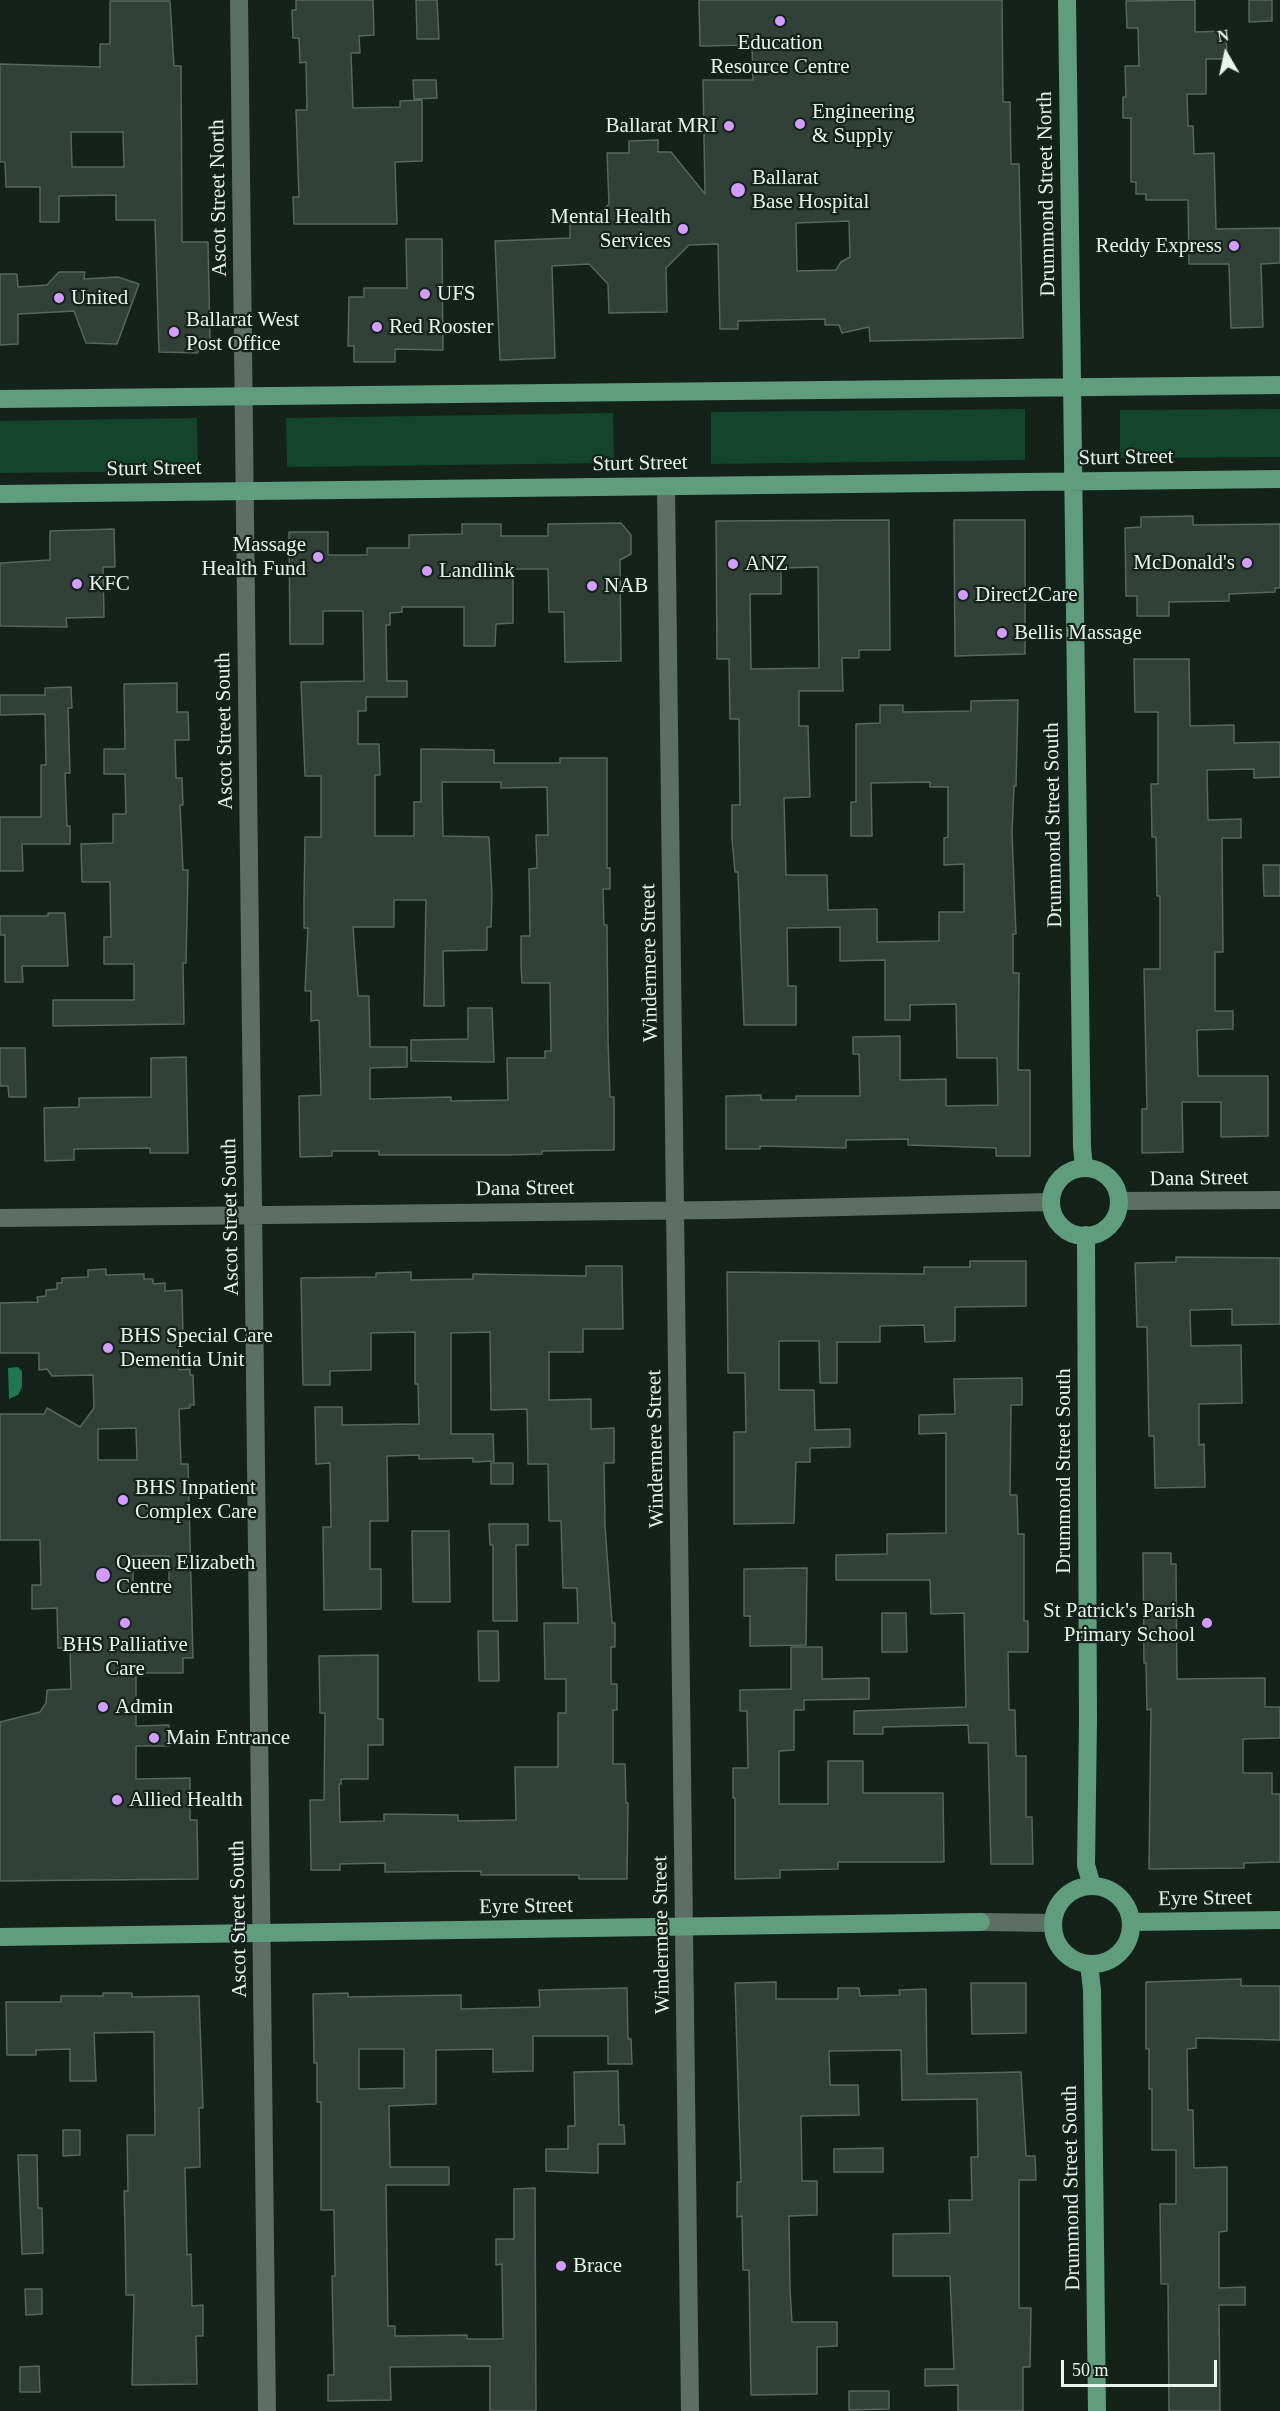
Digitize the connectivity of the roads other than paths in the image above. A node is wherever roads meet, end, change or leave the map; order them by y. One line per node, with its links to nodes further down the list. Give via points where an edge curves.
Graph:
1 (239, 0): 5 (street, Ascot Street North)
2 (1067, 0): 4 (main road, Drummond Street North)
3 (1280, 385): 4 (main road)
4 (1071, 387): 5 (main road); 8 (main road, Drummond Street North)
5 (244, 396): 6 (main road); 10 (street, Ascot Street North)
6 (0, 399)
7 (1280, 479): 8 (main road, Sturt Street)
8 (1072, 482): 9 (main road, Sturt Street); 12 (main road, Drummond Street South)
9 (666, 486): 10 (main road, Sturt Street); 16 (street, Windermere Street)
10 (245, 490): 11 (main road, Sturt Street); 17 (street, Ascot Street South)
11 (0, 494)
12 (1084, 1168): 14 (main road, via 1112,1181); 15 (main road, via 1061,1178)
13 (1280, 1200): 14 (street, Dana Street)
14 (1119, 1201): 19 (main road, via 1113,1221 1096,1234)
15 (1051, 1202): 16 (street, Dana Street); 19 (main road, via 1061,1226)
16 (675, 1210): 17 (street, Dana Street); 25 (street, Windermere Street)
17 (254, 1215): 18 (street, Dana Street); 26 (street, Ascot Street South)
18 (0, 1218)
19 (1086, 1235): 20 (main road, Drummond Street South, via 1086,1865)
20 (1092, 1886): 23 (main road, via 1114,1893 1128,1910); 24 (main road, via 1067,1894 1058,1904)
21 (1280, 1920): 23 (main road, Eyre Street)
22 (981, 1922): 24 (street, Eyre Street); 25 (main road, Eyre Street)
23 (1131, 1922): 28 (main road, via 1123,1949 1108,1961)
24 (1052, 1923): 28 (main road, via 1055,1941 1065,1955)
25 (684, 1927): 26 (main road, Eyre Street); 30 (street, Windermere Street)
26 (262, 1933): 27 (main road, Eyre Street); 29 (street, Ascot Street South)
27 (0, 1937)
28 (1089, 1965): 31 (main road, Drummond Street South)
29 (267, 2411)
30 (690, 2411)
31 (1097, 2411)

